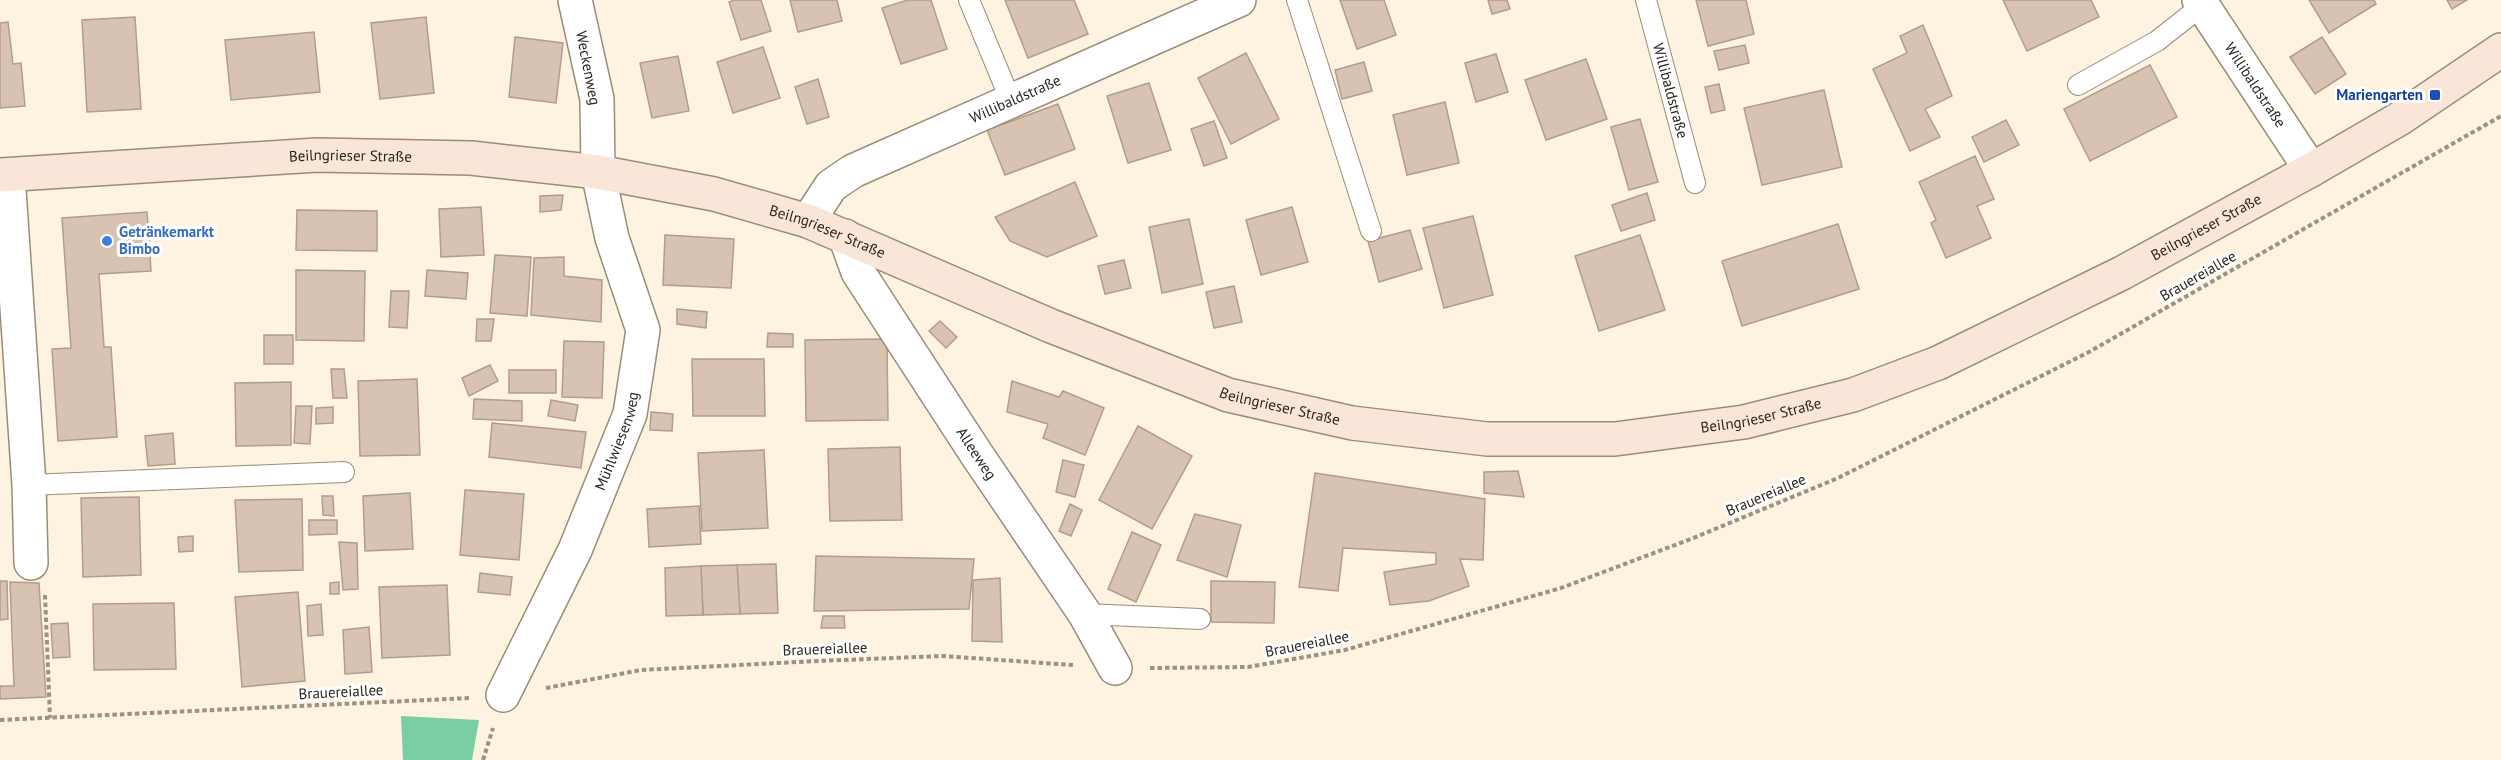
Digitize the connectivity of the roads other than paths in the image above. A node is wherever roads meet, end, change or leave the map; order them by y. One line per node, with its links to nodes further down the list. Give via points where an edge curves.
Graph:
1 (575, 0): 11 (street, Weckenweg, via 597,99)
2 (969, 0): 9 (lane)
3 (1239, 0): 9 (street, Willibaldstraße)
4 (1297, 0): 15 (lane)
5 (1646, 0): 13 (lane, Willibaldstraße)
6 (2204, 2): 8 (lane, via 2157,41); 10 (street, Willibaldstraße)
7 (2501, 50): 10 (main road, Beilngrieser Straße, via 2400,119)
8 (2078, 85)
9 (1010, 99): 14 (street, Willibaldstraße, via 853,171 831,186)
10 (2310, 170): 16 (main road, Beilngrieser Straße, via 2122,273 1938,363 1853,395 1744,422 1615,439 1487,439 1352,423 1228,395 1051,326)
11 (598, 172): 12 (main road, Beilngrieser Straße, via 471,158 317,155); 14 (main road, Beilngrieser Straße, via 714,194); 23 (street, Mühlwiesenweg, via 612,238 643,330 630,414 575,550)
12 (4, 175): 18 (street, Beilngrieser Straße)
13 (1695, 183)
14 (808, 221): 16 (main road, Beilngrieser Straße)
15 (1371, 231)
16 (845, 236): 20 (street, Alleeweg, via 858,272)
17 (344, 472): 18 (lane)
18 (29, 485): 19 (street, Beilngrieser Straße)
19 (31, 563)
20 (1086, 614): 21 (lane); 22 (street, Alleeweg)
21 (1200, 619)
22 (1115, 668)
23 (503, 695)

